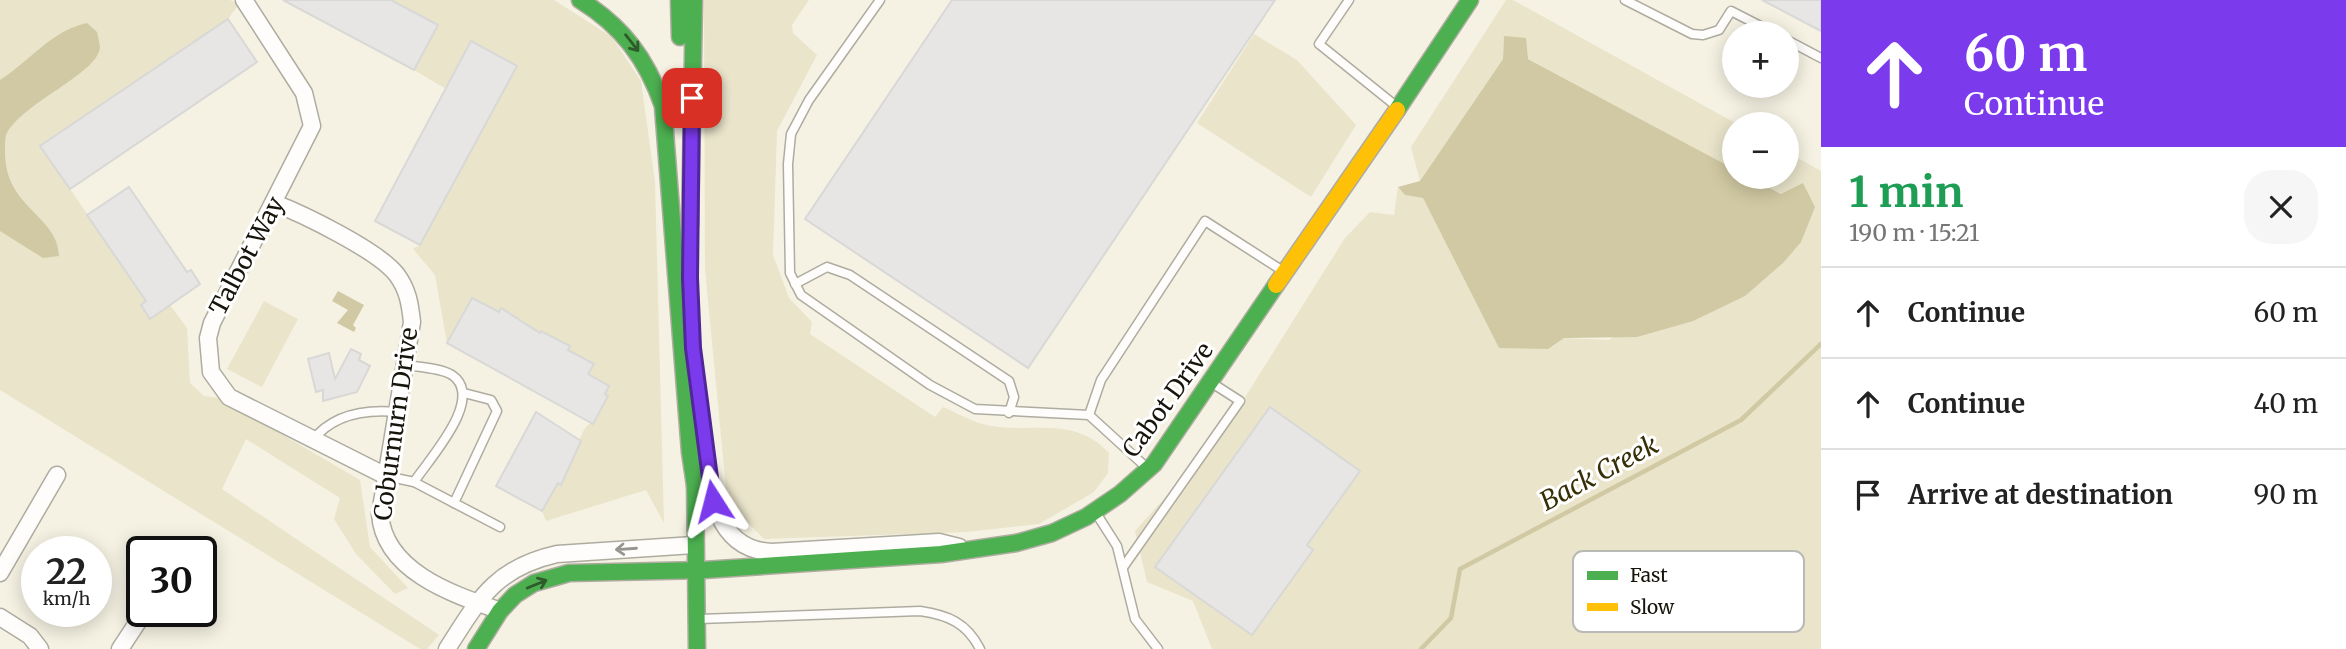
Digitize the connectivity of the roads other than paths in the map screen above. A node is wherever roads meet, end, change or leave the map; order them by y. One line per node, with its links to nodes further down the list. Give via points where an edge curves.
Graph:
1 (244, 0): 15 (street, Talbot Way, via 304,93 311,116 307,140)
2 (580, 0): 31 (main road, one-way to 31, via 631,40 656,82 663,106)
3 (679, 0): 17 (main road)
4 (694, 0): 17 (main road)
5 (880, 0): 18 (lane, via 809,100 791,134 790,273)
6 (1349, 0): 14 (lane, via 1319,44)
7 (1470, 0): 14 (main road, Cabot Drive)
8 (1625, 0): 11 (lane, via 1692,34 1703,36)
9 (1725, 21): 10 (lane, via 1731,11)
10 (1751, 21)
11 (1722, 25)
12 (1799, 46): 13 (lane)
13 (1821, 58)
14 (1398, 108): 16 (main road, Cabot Drive)
15 (274, 203): 19 (street, Coburnurn Drive, via 383,262 397,275 409,297 412,322); 26 (street, Talbot Way, via 212,323 208,338 211,372 229,397)
16 (1284, 272): 21 (main road, Cabot Drive); 25 (lane, via 1205,221 1101,380)
17 (690, 278): 20 (main road)
18 (795, 284): 24 (lane, via 801,295 930,385 975,409); 24 (lane, via 827,267 850,275 1009,381 1014,397)
19 (405, 365): 22 (lane, via 452,374); 23 (street, Coburnurn Drive)
20 (694, 371): 31 (main road); 36 (street, via 713,501 719,518 741,547 772,552 939,542)
21 (1210, 382): 27 (main road, Cabot Drive); 37 (lane, via 1240,401)
22 (464, 393): 30 (lane, via 459,416); 32 (lane, via 491,400 497,411)
23 (397, 412): 26 (lane, via 366,412 330,421); 29 (street, Coburnurn Drive)
24 (1009, 413): 25 (lane)
25 (1089, 415): 27 (lane)
26 (312, 441): 29 (street, Talbot Way)
27 (1149, 469): 33 (main road, Cabot Drive)
28 (57, 475): 39 (street)
29 (386, 476): 30 (lane); 40 (street, Coburnurn Drive, via 380,514 388,547 429,580)
30 (414, 482): 32 (lane)
31 (696, 492): 35 (main road)
32 (454, 503): 34 (lane)
33 (1096, 513): 36 (main road, Cabot Drive, via 1035,541); 37 (lane)
34 (500, 527)
35 (694, 545): 38 (main road); 40 (street, one-way to 40, via 535,559 502,575)
36 (978, 551): 38 (main road, Cabot Drive)
37 (1124, 566): 51 (lane, via 1135,620)
38 (696, 570): 41 (main road, Cabot Drive, one-way to 38, via 534,583 577,573); 43 (main road)
39 (0, 573)
40 (477, 603): 41 (street, Coburnurn Drive); 47 (street)
41 (498, 610): 48 (main road)
42 (0, 617): 45 (street, via 30,636)
43 (696, 619): 49 (main road); 50 (lane, via 920,611 945,615 963,626)
44 (134, 627): 46 (street)
45 (40, 649)
46 (120, 649)
47 (447, 649)
48 (476, 649)
49 (697, 649)
50 (980, 649)
51 (1158, 649)

